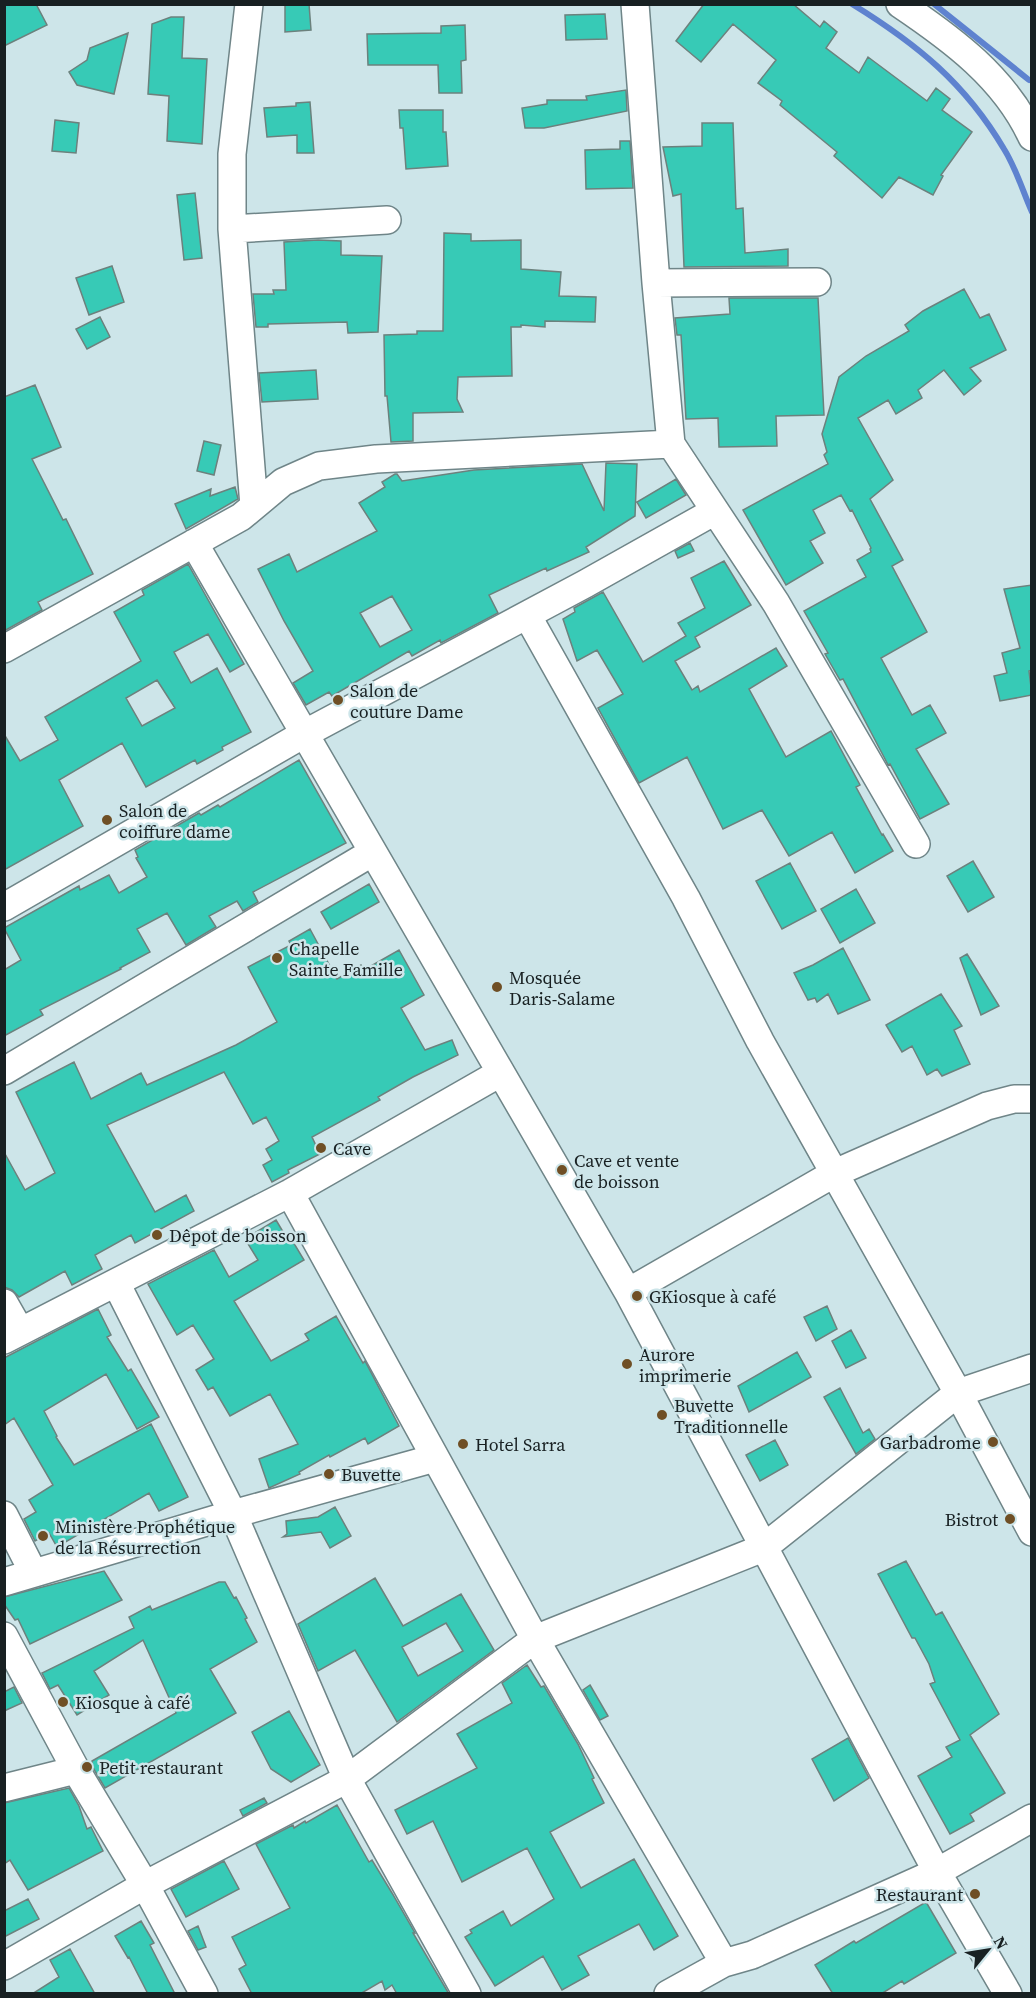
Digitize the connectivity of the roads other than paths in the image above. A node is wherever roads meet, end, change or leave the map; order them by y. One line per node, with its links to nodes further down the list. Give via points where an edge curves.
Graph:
1 (249, 4): 6 (street, via 232,154)
2 (635, 4): 8 (street)
3 (900, 4): 4 (street, via 968,54 1000,87)
4 (1032, 137)
5 (387, 220): 6 (street)
6 (232, 229): 10 (street)
7 (817, 282): 8 (street)
8 (656, 283): 9 (street)
9 (671, 444): 10 (street, via 376,459 319,466 283,482); 11 (street)
10 (254, 506): 12 (street)
11 (715, 511): 13 (street); 16 (street, via 776,603)
12 (194, 543): 14 (street); 15 (street)
13 (527, 615): 15 (street); 22 (street)
14 (4, 649)
15 (304, 734): 17 (street); 18 (street)
16 (916, 844)
17 (373, 852): 19 (street); 20 (street)
18 (4, 907)
19 (4, 1071)
20 (500, 1073): 23 (street); 25 (street)
21 (1032, 1099): 22 (street, via 987,1106)
22 (835, 1173): 25 (street); 29 (street)
23 (290, 1193): 24 (street); 30 (street)
24 (116, 1283): 27 (street); 31 (street)
25 (628, 1292): 34 (street)
26 (4, 1303): 27 (street)
27 (12, 1336)
28 (1032, 1368): 29 (street)
29 (958, 1393): 33 (street); 34 (street)
30 (435, 1458): 31 (street); 38 (street)
31 (233, 1514): 35 (street); 40 (street)
32 (4, 1515): 35 (street)
33 (1032, 1532)
34 (763, 1548): 38 (street); 43 (street)
35 (33, 1572): 36 (street)
36 (4, 1582)
37 (4, 1636): 39 (street)
38 (535, 1639): 40 (street); 45 (street)
39 (76, 1770): 41 (street); 44 (street)
40 (347, 1779): 44 (street); 48 (street)
41 (4, 1788)
42 (1032, 1818): 43 (street)
43 (937, 1872): 45 (street, via 752,1955); 50 (street)
44 (145, 1885): 46 (street); 47 (street)
45 (724, 1963): 49 (street)
46 (4, 1966)
47 (204, 1994)
48 (467, 1994)
49 (668, 1994)
50 (1008, 1994)

